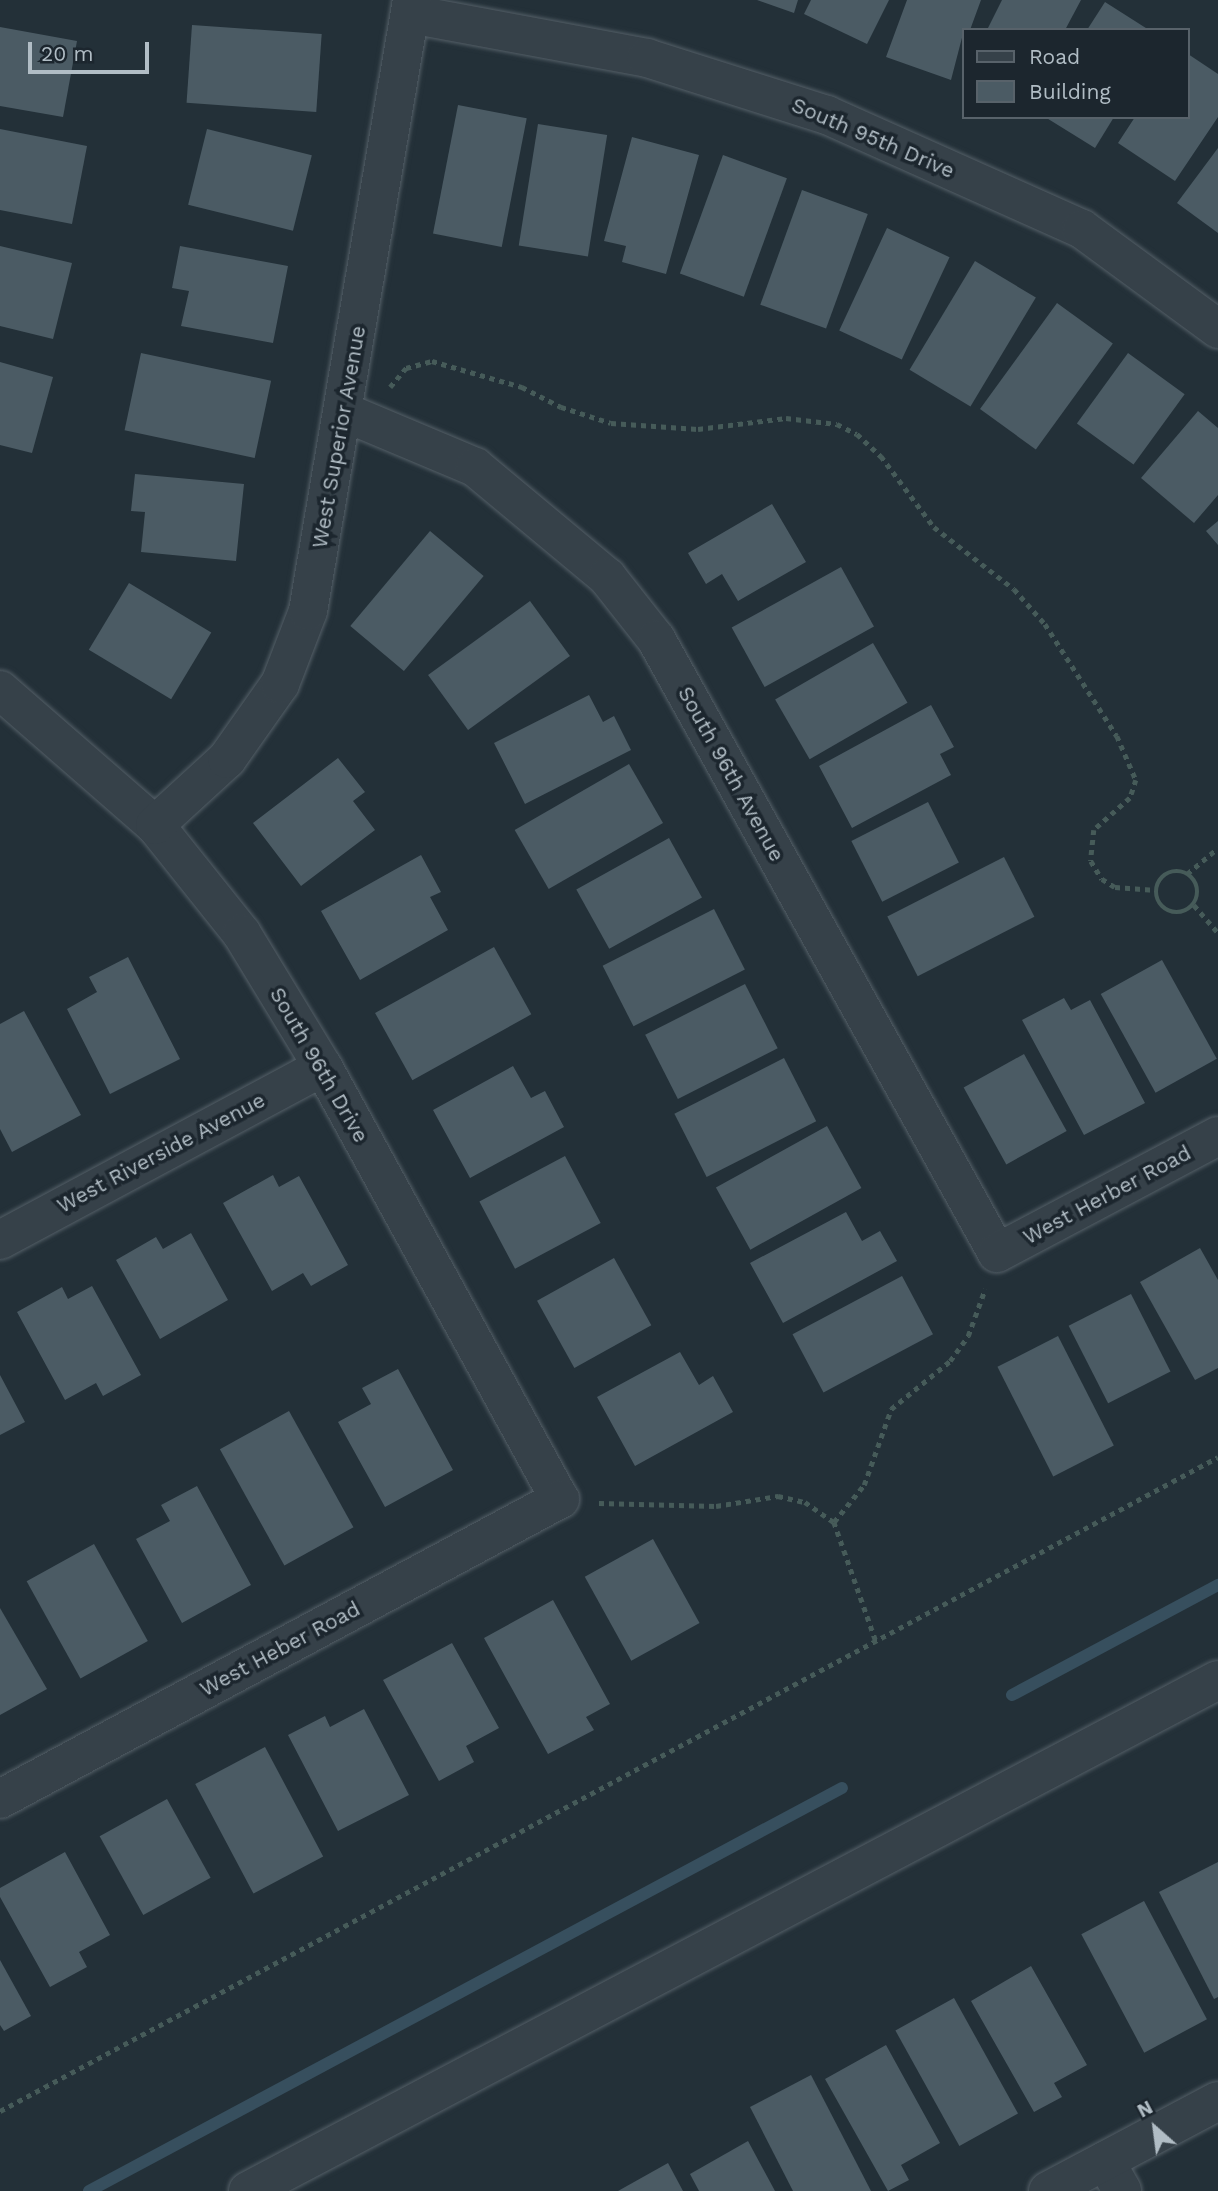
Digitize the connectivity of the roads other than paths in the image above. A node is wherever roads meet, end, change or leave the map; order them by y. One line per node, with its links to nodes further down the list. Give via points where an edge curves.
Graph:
1 (411, 7): 2 (street, South 95th Drive, via 647,58 827,115 1082,229); 3 (street, West Superior Avenue)
2 (1218, 329)
3 (361, 419): 5 (street, West Superior Avenue, via 308,611 280,684 227,759); 9 (street, South 96th Avenue, via 475,467 607,577 656,639)
4 (0, 690): 5 (street, South 96th Drive)
5 (155, 825): 6 (street, South 96th Drive, via 242,934)
6 (323, 1067): 8 (street, West Riverside Avenue); 10 (street, South 96th Drive)
7 (1218, 1136): 9 (street, West Herber Road)
8 (0, 1240)
9 (997, 1253)
10 (560, 1499): 12 (street, West Heber Road)
11 (1218, 1681): 15 (street)
12 (0, 1799)
13 (1218, 2101): 14 (street)
14 (1114, 2176): 16 (street)
15 (248, 2191)
16 (1048, 2191)

